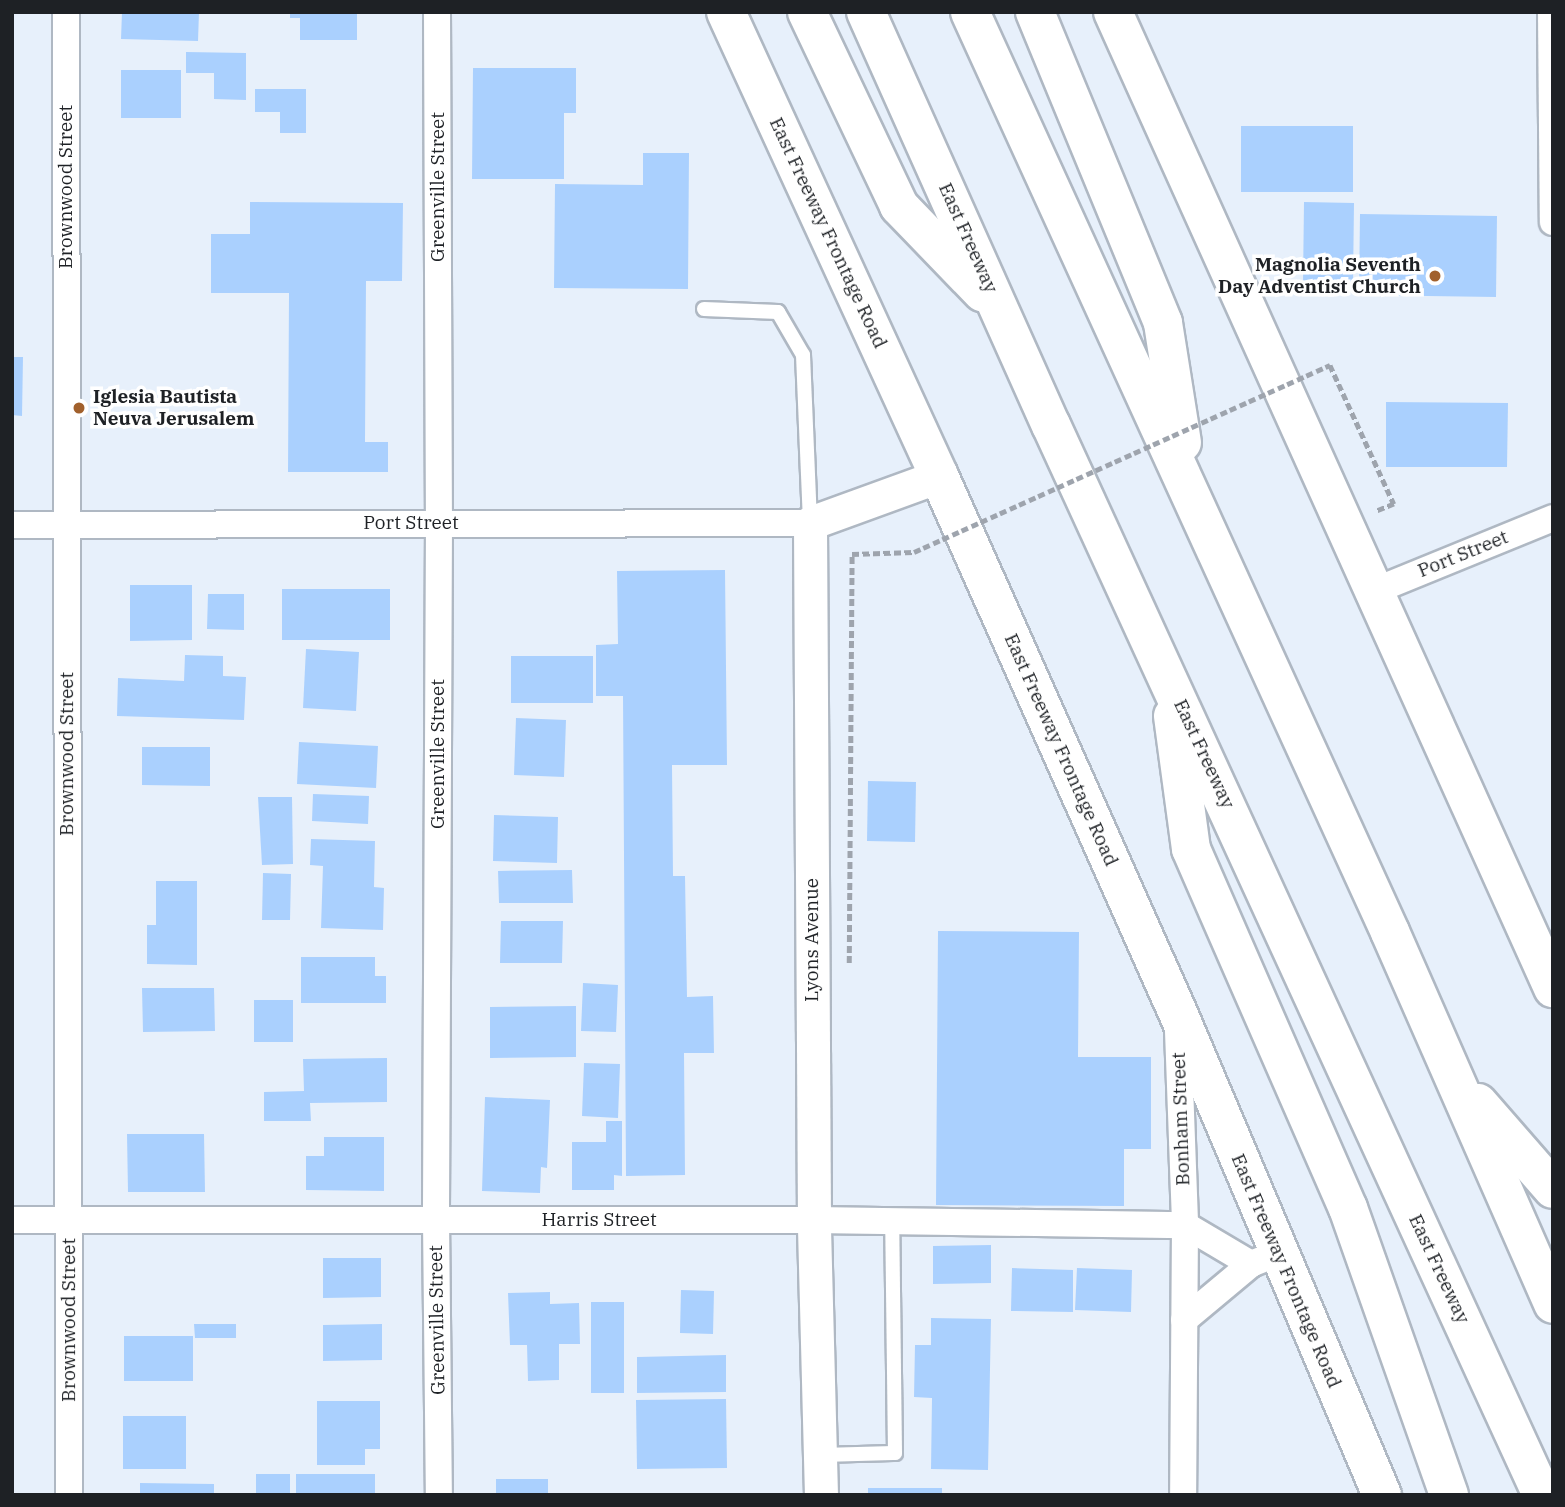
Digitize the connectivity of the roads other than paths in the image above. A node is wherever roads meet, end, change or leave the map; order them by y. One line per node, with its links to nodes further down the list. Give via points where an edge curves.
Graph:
1 (66, 12): 19 (street, Brownwood Street)
2 (437, 12): 16 (street, Greenville Street)
3 (726, 12): 13 (main road, East Freeway Frontage Road)
4 (807, 12): 12 (main road, via 899,206)
5 (866, 12): 12 (main road, East Freeway)
6 (970, 12): 14 (main road)
7 (1035, 12): 14 (main road, via 1163,323)
8 (1113, 12): 20 (main road)
9 (1551, 12): 10 (street)
10 (1553, 222)
11 (705, 309): 17 (lane, via 778,312 803,355)
12 (1001, 312): 21 (main road, East Freeway)
13 (939, 475): 17 (street); 23 (main road, East Freeway Frontage Road)
14 (1189, 490): 24 (main road)
15 (1553, 518): 20 (street, Port Street)
16 (439, 522): 17 (street, Port Street); 19 (street, Port Street); 27 (street, Greenville Street)
17 (810, 523): 28 (street, Lyons Avenue)
18 (12, 525): 19 (street, Port Street)
19 (66, 525): 29 (street, Brownwood Street)
20 (1374, 591): 22 (main road)
21 (1168, 676): 41 (main road, via 1191,849 1348,1208); 42 (main road, East Freeway)
22 (1553, 988)
23 (1178, 1013): 31 (street, Bonham Street); 32 (main road, East Freeway Frontage Road)
24 (1453, 1074): 25 (main road); 33 (main road)
25 (1553, 1189)
26 (12, 1220): 29 (street, Harris Street)
27 (436, 1220): 28 (street, Harris Street); 29 (street, Harris Street); 37 (street, Greenville Street)
28 (814, 1220): 30 (street, Harris Street); 35 (street, Lyons Avenue)
29 (69, 1221): 36 (street, Brownwood Street)
30 (892, 1221): 31 (street, Harris Street); 35 (lane, via 895,1453)
31 (1185, 1225): 32 (street); 34 (street, Bonham Street)
32 (1265, 1259): 34 (street); 40 (main road, East Freeway Frontage Road)
33 (1553, 1304)
34 (1184, 1320): 39 (street, Bonham Street)
35 (820, 1455): 38 (street, Lyons Avenue)
36 (69, 1495)
37 (439, 1495)
38 (821, 1495)
39 (1183, 1495)
40 (1382, 1495)
41 (1449, 1495)
42 (1542, 1495)

